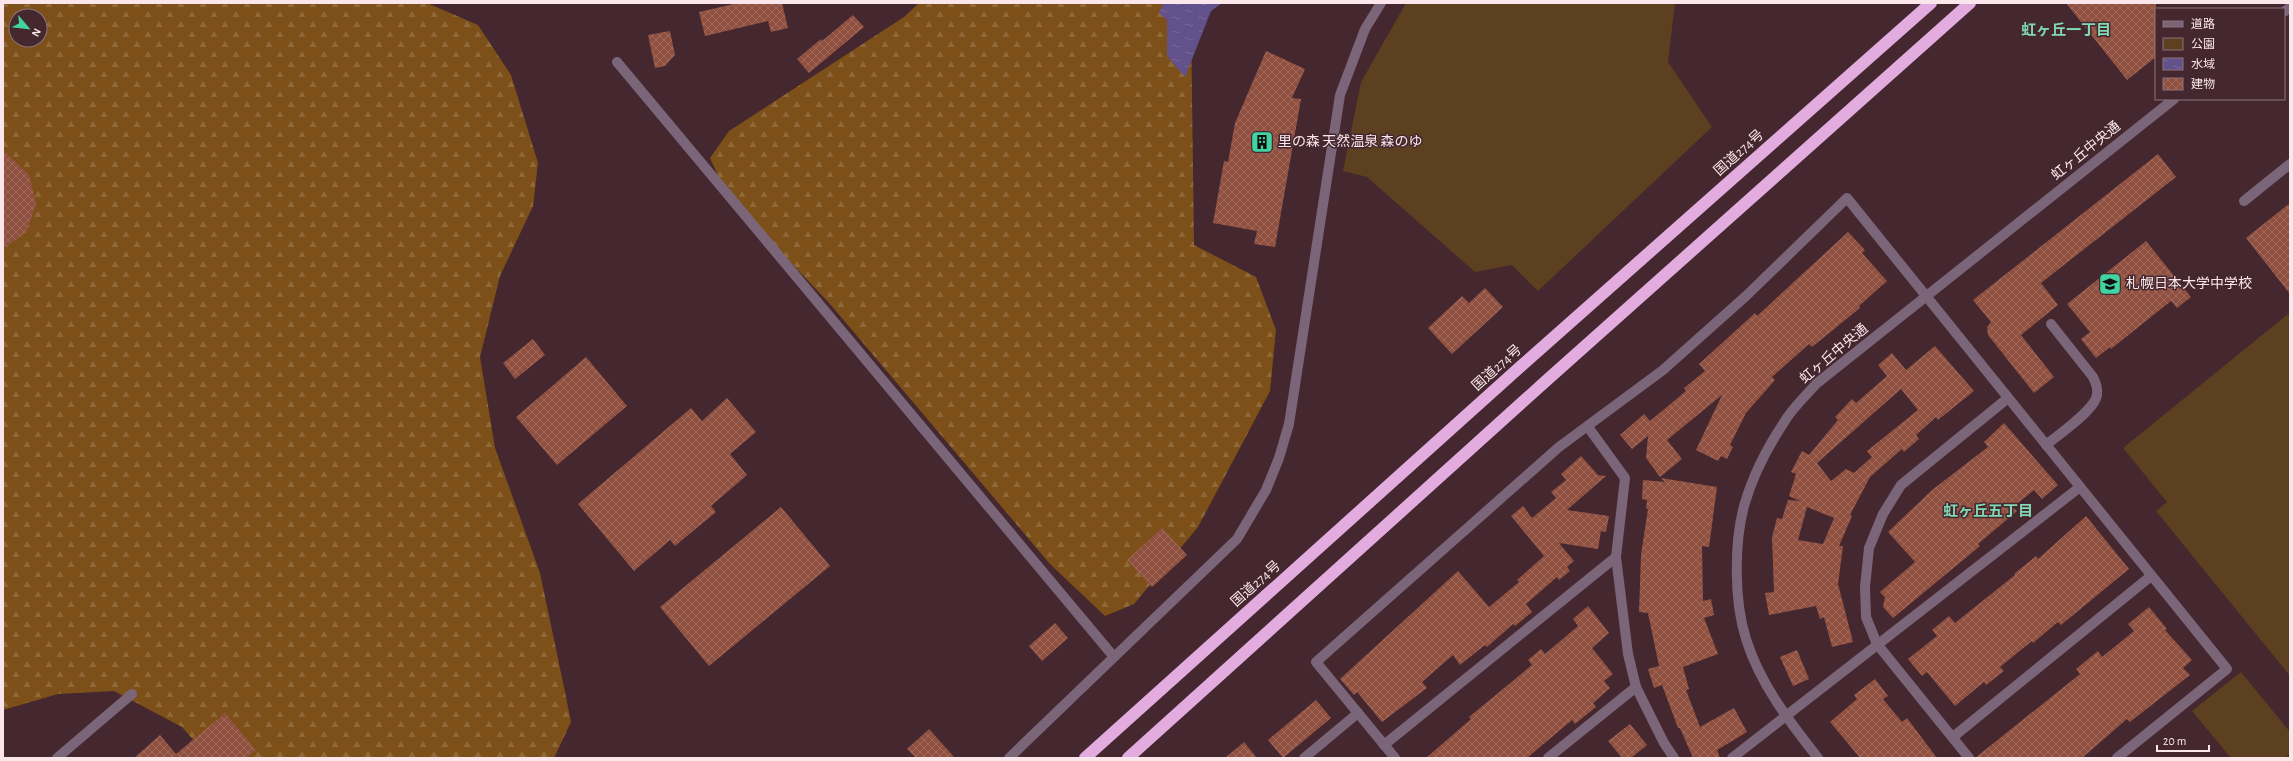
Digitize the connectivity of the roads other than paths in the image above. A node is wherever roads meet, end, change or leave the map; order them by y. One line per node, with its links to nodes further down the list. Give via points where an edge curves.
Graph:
1 (1381, 3): 17 (street, via 1366,29 1340,95 1289,424 1280,458 1266,490 1237,539)
2 (1931, 3): 26 (highway, 国道274号, via 1520,367)
3 (1970, 3): 27 (highway, via 1553,374)
4 (617, 62): 17 (street)
5 (2173, 100): 8 (street, 虹ヶ丘中央通)
6 (2290, 164): 7 (street)
7 (2244, 201)
8 (1926, 297): 10 (street); 11 (street, via 1848,198 1746,296 1675,359); 21 (street, 虹ヶ丘中央通, via 1816,384 1783,422 1757,471 1744,506 1738,546 1739,596 1746,639 1770,691)
9 (2051, 324): 12 (street, via 2093,378 2097,387 2097,397 2089,409)
10 (2008, 398): 12 (street); 16 (street, via 1901,484 1883,514 1869,548 1865,587 1866,617)
11 (1588, 427): 14 (street, via 1625,478); 20 (street, via 1559,447 1316,662)
12 (2046, 445): 13 (street)
13 (2080, 487): 15 (street); 16 (street)
14 (1616, 557): 18 (street, via 1628,654); 23 (street)
15 (2151, 576): 22 (street); 35 (street, via 2227,669)
16 (1877, 644): 21 (street); 22 (street)
17 (1114, 657): 25 (street)
18 (1636, 687): 30 (street); 31 (street)
19 (132, 694): 24 (street)
20 (1358, 713): 23 (street); 28 (street)
21 (1785, 716): 32 (street); 33 (street, 虹ヶ丘中央通)
22 (1953, 737): 34 (street)
23 (1384, 745): 29 (street)
24 (57, 758)
25 (1009, 758)
26 (1085, 758)
27 (1128, 758)
28 (1306, 758)
29 (1395, 758)
30 (1548, 758)
31 (1674, 758)
32 (1732, 758)
33 (1818, 758)
34 (1969, 758)
35 (2117, 758)

